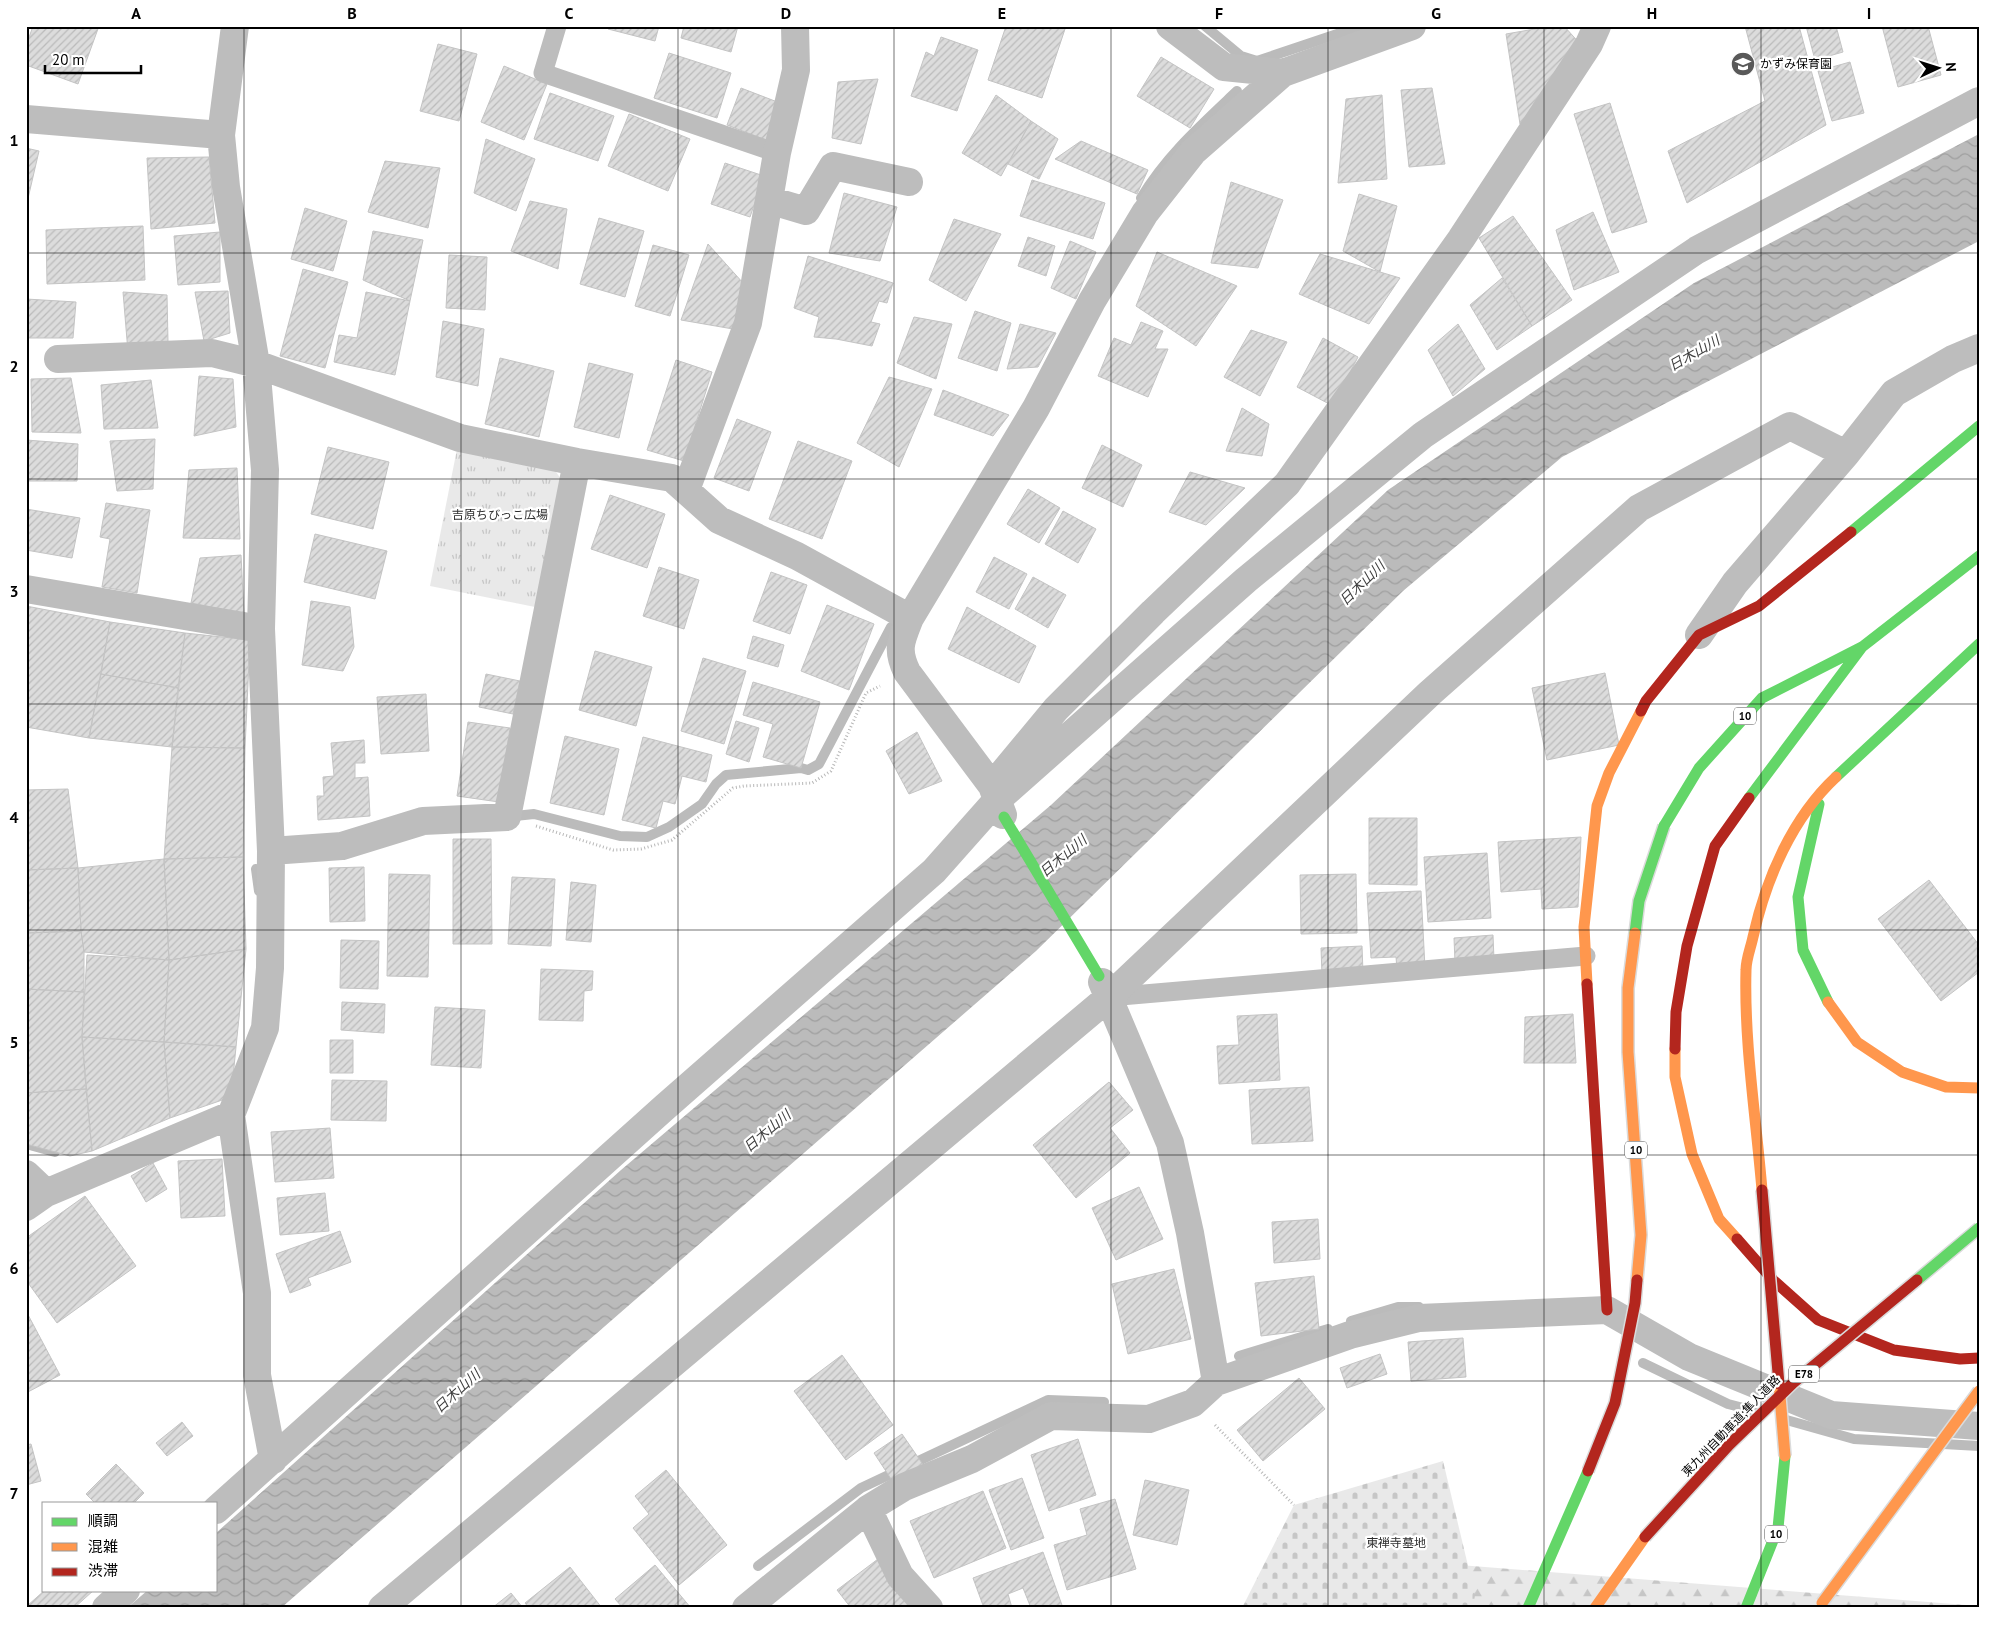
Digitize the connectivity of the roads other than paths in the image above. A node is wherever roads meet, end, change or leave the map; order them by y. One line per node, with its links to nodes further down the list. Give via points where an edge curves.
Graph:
1 (235, 26): 10 (street)
2 (557, 26): 11 (lane, via 543,73)
3 (796, 26): 11 (street, via 796,70)
4 (1170, 26): 7 (street, via 1224,67)
5 (1412, 26): 7 (street)
6 (1597, 26): 29 (street, via 1589,44 1461,239 1287,484 1056,709)
7 (1282, 73): 23 (street, via 1193,152 1145,213 1092,301 1036,408)
8 (1979, 101): 29 (street, via 1697,250 1423,435 1246,580)
9 (26, 119): 10 (street)
10 (221, 135): 16 (street, via 226,187)
11 (777, 152): 13 (street)
12 (909, 182): 13 (street, via 833,166 806,211)
13 (769, 200): 20 (street, via 748,323)
14 (1979, 348): 18 (street, via 1894,393)
15 (58, 359): 16 (street, via 212,353)
16 (256, 364): 19 (street, via 460,438); 24 (street, via 265,470)
17 (1979, 426): 25 (main road, via 1759,606)
18 (1846, 454): 25 (street, via 1735,583); 32 (street, via 1790,426 1640,508)
19 (577, 462): 20 (street, via 672,478); 30 (street, via 507,818 423,821 342,846)
20 (686, 490): 23 (street, via 719,520 797,556)
21 (1979, 556): 27 (main road, 10)
22 (26, 588): 24 (street)
23 (910, 618): 29 (street, via 900,657 907,672)
24 (261, 629): 30 (street)
25 (1699, 636): 31 (main road, via 1646,701 1609,773 1597,806 1584,927)
26 (1979, 644): 28 (main road, 10)
27 (1862, 647): 39 (main road, via 1774,761 1715,846 1687,946 1676,1012 1676,1077 1692,1154 1719,1219 1773,1280 1818,1320 1894,1350 1960,1359); 52 (main road, 10, bridge, via 1762,698 1699,768 1664,826 1639,901 1628,988 1628,1052 1641,1235 1635,1303 1615,1403)
28 (1822, 790): 33 (main road, via 1798,897 1803,950 1829,1003 1857,1042 1902,1072 1946,1087); 54 (main road, 10, bridge, via 1783,848 1760,905 1746,968 1748,1027 1785,1456 1778,1528)
29 (998, 801): 32 (main road); 43 (street, via 934,871 665,1106)
30 (271, 851): 34 (street, via 270,968 265,1028)
31 (1586, 956): 32 (lane); 38 (main road)
32 (1104, 987): 40 (street, via 1170,1143 1190,1233); 49 (street)
33 (1979, 1088)
34 (231, 1115): 36 (street); 43 (street, via 258,1293 257,1375)
35 (26, 1174): 36 (street)
36 (36, 1200)
37 (1979, 1228): 53 (main road, 東九州自動車道;隼人道路 / E78, bridge, via 1793,1383 1729,1445 1645,1537)
38 (1608, 1310): 40 (street, via 1419,1318 1350,1335); 42 (street, via 1689,1357 1831,1415)
39 (1979, 1358)
40 (1216, 1382): 45 (street, via 1193,1403 1149,1419 1051,1416 972,1459 904,1487)
41 (1979, 1391): 47 (main road, bridge)
42 (1979, 1426)
43 (273, 1460): 44 (street)
44 (218, 1508)
45 (868, 1509): 50 (street); 51 (street, via 900,1576)
46 (124, 1592): 48 (street)
47 (1820, 1606)
48 (106, 1608)
49 (382, 1608)
50 (746, 1608)
51 (929, 1608)
52 (1528, 1608)
53 (1595, 1608)
54 (1746, 1608)

